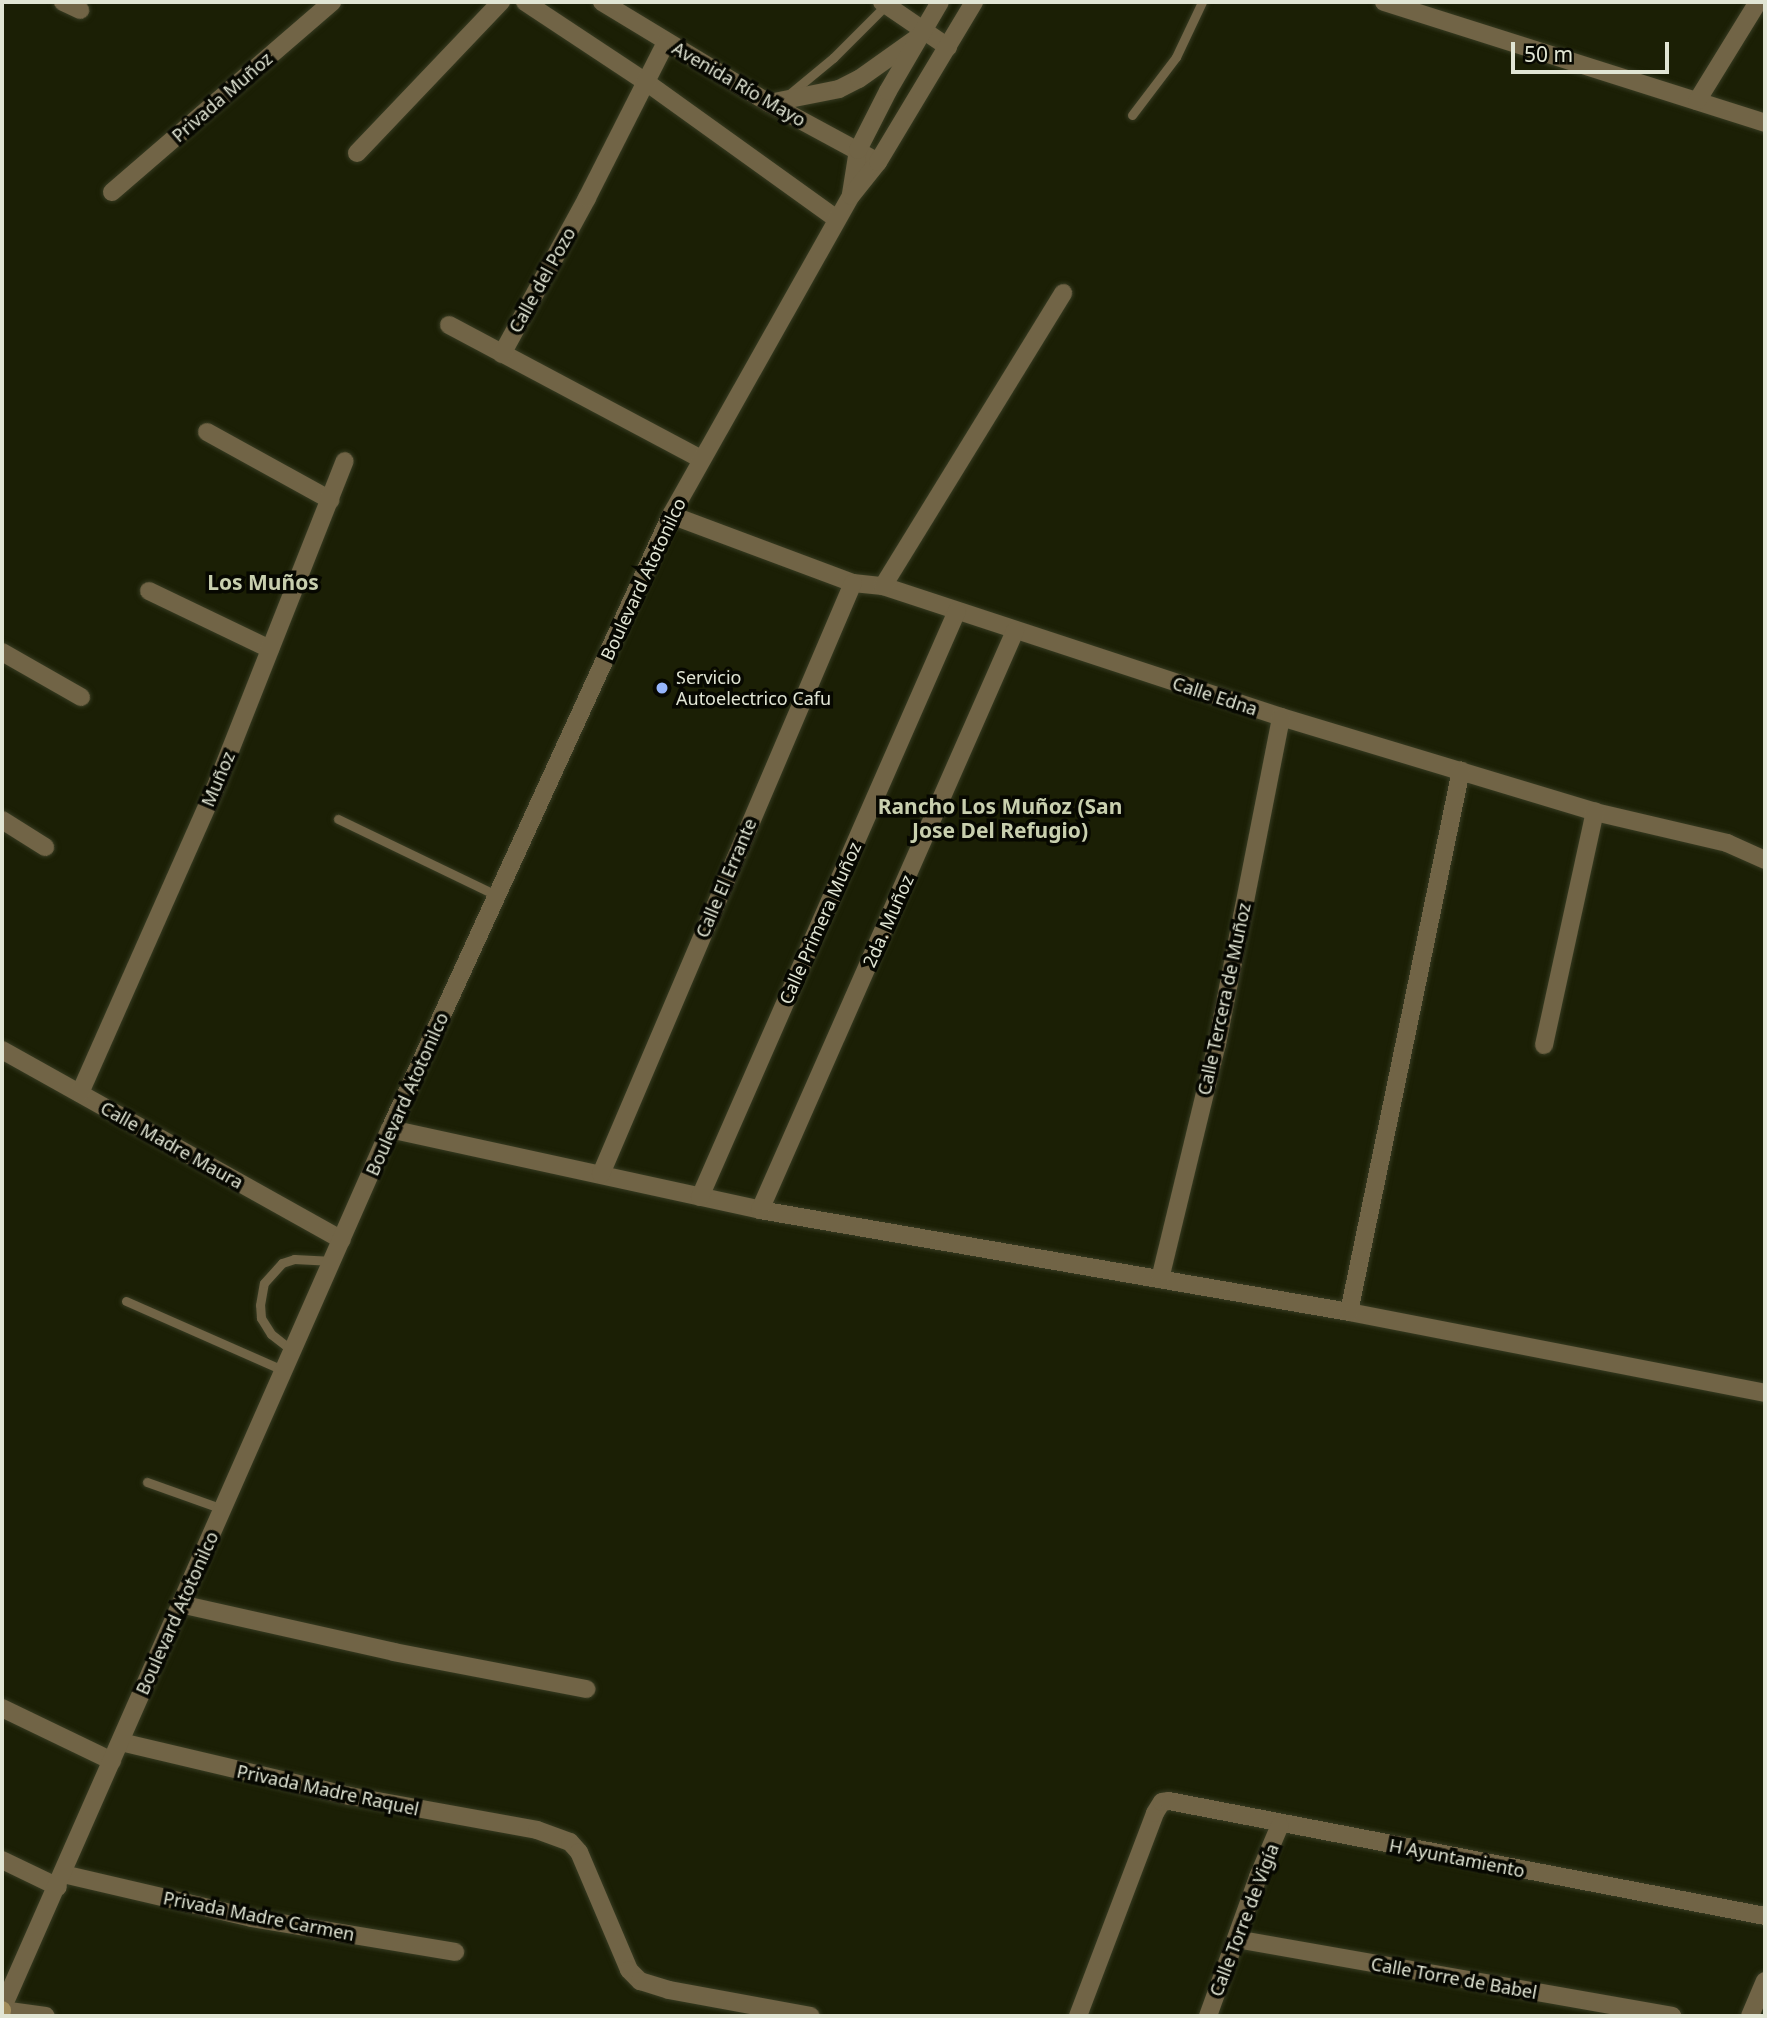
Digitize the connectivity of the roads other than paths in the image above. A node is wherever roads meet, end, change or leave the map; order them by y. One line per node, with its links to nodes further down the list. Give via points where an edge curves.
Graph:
1 (63, 2): 12 (street)
2 (332, 2): 24 (street, Privada Muñoz)
3 (501, 2): 22 (street)
4 (524, 2): 16 (street)
5 (601, 2): 14 (street, Avenida Río Mayo)
6 (940, 2): 13 (street, Boulevard Atotonilco)
7 (974, 2): 15 (street, Boulevard Atotonilco)
8 (1202, 2): 19 (lane, via 1176,57)
9 (1384, 2): 17 (street)
10 (1758, 2): 17 (street)
11 (884, 3): 13 (street); 18 (lane, via 833,58)
12 (80, 10)
13 (921, 32): 15 (street); 18 (street, via 839,89); 21 (street, Boulevard Atotonilco)
14 (666, 42): 16 (street, Calle del Pozo); 18 (street, Avenida Río Mayo)
15 (948, 47): 23 (street, Boulevard Atotonilco)
16 (646, 82): 26 (street); 29 (street, Calle del Pozo)
17 (1697, 101): 20 (street)
18 (775, 102): 21 (street, Avenida Río Mayo)
19 (1132, 115)
20 (1765, 124)
21 (858, 150): 23 (street, Avenida Río Mayo); 25 (street, Boulevard Atotonilco)
22 (357, 153)
23 (878, 162): 25 (street, Boulevard Atotonilco)
24 (112, 192)
25 (851, 196): 26 (street, Boulevard Atotonilco)
26 (838, 219): 31 (street, Boulevard Atotonilco)
27 (1063, 293): 36 (street)
28 (449, 325): 29 (street)
29 (502, 354): 31 (street, Calle del Pozo)
30 (206, 432): 33 (street)
31 (701, 459): 34 (street, Boulevard Atotonilco)
32 (345, 461): 33 (street, Muñoz)
33 (330, 500): 40 (street, Muñoz)
34 (671, 515): 35 (street, Calle Edna); 50 (street, Boulevard Atotonilco)
35 (853, 583): 36 (street, Calle Edna); 55 (street, Calle El Errante)
36 (883, 586): 38 (street, Calle Edna)
37 (149, 591): 40 (street)
38 (957, 611): 39 (street, Calle Edna); 56 (street, Calle Primera Muñoz)
39 (1015, 631): 43 (street, Calle Edna); 57 (street, 2da. Muñoz)
40 (270, 649): 53 (street, Muñoz, via 218,781)
41 (2, 652): 42 (street)
42 (81, 697)
43 (1281, 717): 44 (street, Calle Edna); 60 (street, Calle Tercera de Muñoz, via 1217,1044)
44 (1461, 770): 45 (street, Calle Edna); 62 (street)
45 (1595, 812): 49 (street, Calle Edna, via 1727,843); 51 (street)
46 (338, 819): 50 (lane)
47 (2, 820): 48 (street)
48 (45, 847)
49 (1765, 860)
50 (498, 896): 54 (street, Boulevard Atotonilco)
51 (1544, 1045)
52 (2, 1050): 53 (street, Calle Madre Maura)
53 (80, 1093): 58 (street, Calle Madre Maura)
54 (390, 1129): 55 (street); 58 (street, Boulevard Atotonilco)
55 (601, 1174): 56 (street)
56 (700, 1197): 57 (street)
57 (760, 1210): 60 (street)
58 (342, 1240): 59 (street, Boulevard Atotonilco)
59 (333, 1261): 63 (street, Boulevard Atotonilco); 63 (lane, via 294,1259 282,1263 264,1283 261,1318 271,1334)
60 (1160, 1279): 62 (street)
61 (126, 1301): 64 (lane)
62 (1349, 1312): 65 (street)
63 (294, 1352): 64 (street, Boulevard Atotonilco)
64 (285, 1371): 67 (street, Boulevard Atotonilco)
65 (1765, 1393)
66 (147, 1482): 67 (lane)
67 (223, 1509): 68 (street, Boulevard Atotonilco)
68 (180, 1604): 69 (street); 71 (street, Boulevard Atotonilco)
69 (586, 1689)
70 (2, 1708): 72 (street)
71 (121, 1742): 72 (street, Boulevard Atotonilco); 82 (street, Privada Madre Raquel, via 349,1796 537,1830 570,1842 579,1852 629,1970 640,1981)
72 (112, 1761): 75 (street, Boulevard Atotonilco)
73 (1280, 1825): 76 (street, H Ayuntamiento); 77 (street, Calle Torre de Vigía); 83 (street, H Ayuntamiento, via 1162,1802)
74 (2, 1860): 75 (street, Privada Madre Carmen)
75 (60, 1880): 78 (street, Privada Madre Carmen); 80 (street, Boulevard Atotonilco)
76 (1765, 1916)
77 (1236, 1939): 84 (street, Calle Torre de Vigía); 85 (street, Calle Torre de Babel)
78 (455, 1952)
79 (1765, 1981): 86 (street)
80 (2, 2010): 81 (street)
81 (46, 2016)
82 (811, 2016)
83 (1078, 2016)
84 (1208, 2016)
85 (1672, 2016)
86 (1750, 2016)

